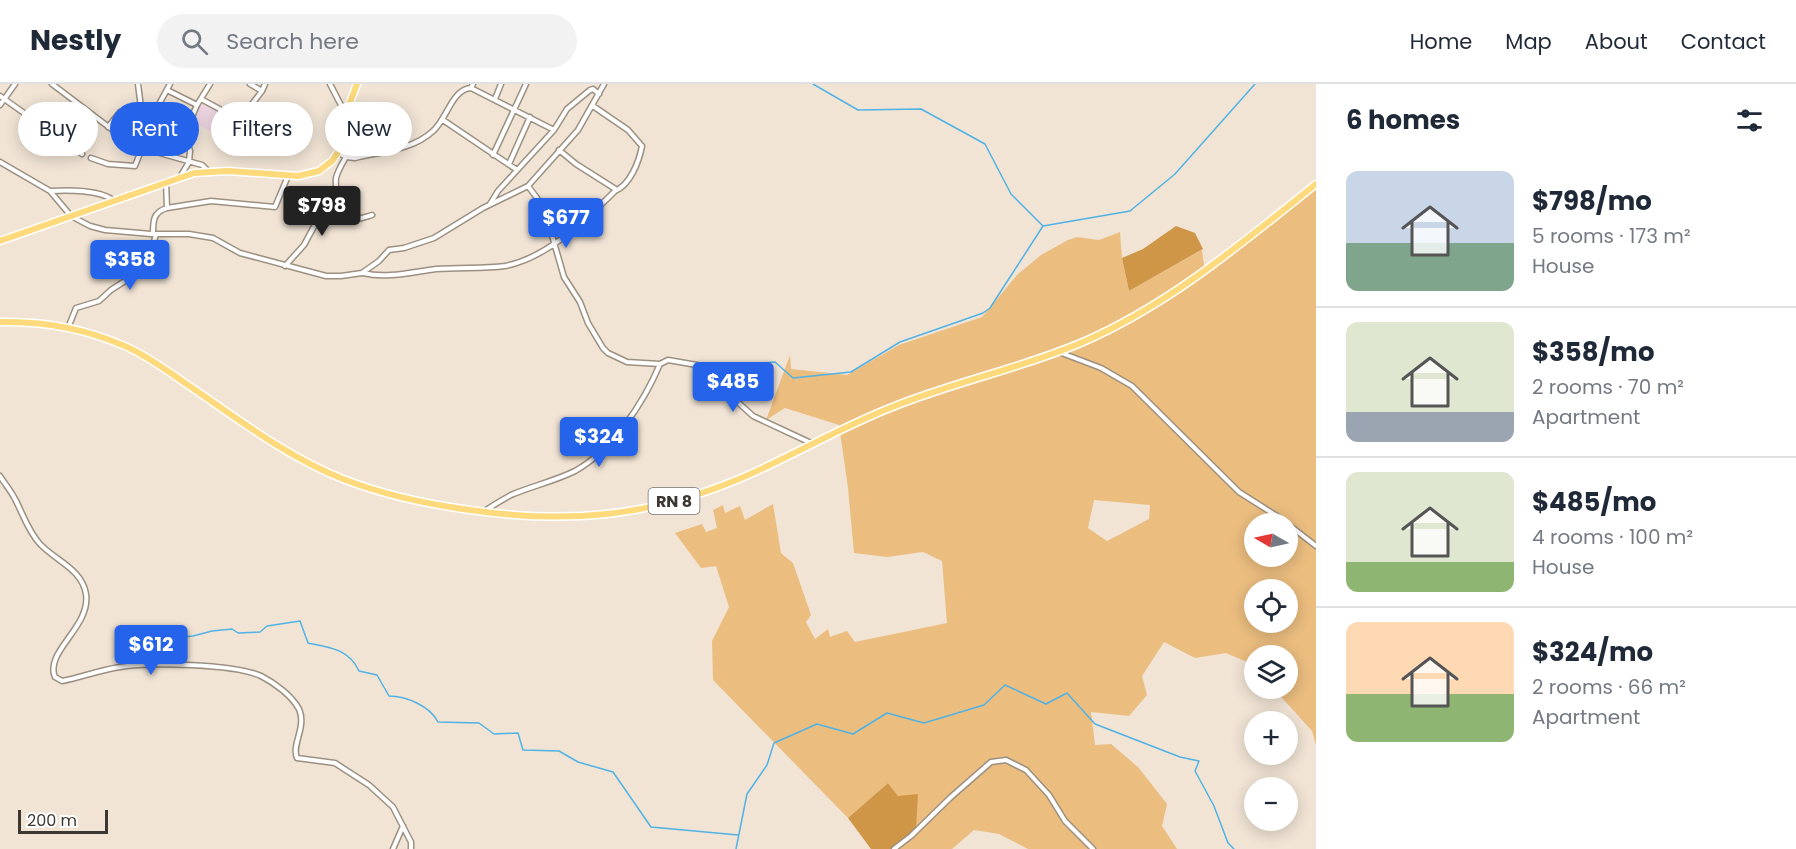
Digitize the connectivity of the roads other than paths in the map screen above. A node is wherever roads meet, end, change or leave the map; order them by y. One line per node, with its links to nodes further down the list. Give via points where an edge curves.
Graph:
1 (15, 84): 18 (street)
2 (138, 84): 21 (street)
3 (170, 84): 15 (street)
4 (210, 84): 19 (street)
5 (250, 84): 16 (street)
6 (265, 84): 16 (street)
7 (330, 84): 25 (street)
8 (357, 84): 26 (main road)
9 (459, 84): 14 (street)
10 (501, 84): 20 (street)
11 (526, 84): 30 (street)
12 (604, 84): 17 (street)
13 (55, 85): 34 (street)
14 (470, 86): 20 (street); 32 (street, via 458,93)
15 (167, 90): 22 (street); 23 (street)
16 (262, 92): 19 (street, via 240,120)
17 (599, 94): 28 (street); 35 (street, via 590,90 567,109)
18 (2, 97): 27 (street); 29 (street)
19 (201, 99): 24 (street)
20 (495, 99): 30 (street)
21 (141, 102)
22 (161, 102)
23 (191, 102)
24 (199, 102)
25 (340, 102)
26 (350, 102)
27 (0, 105)
28 (593, 106): 36 (street); 55 (street, via 628,130 642,146 630,177)
29 (18, 109)
30 (516, 110): 31 (street); 37 (street)
31 (530, 117): 35 (street); 46 (street)
32 (444, 120): 37 (street); 42 (street, via 421,141)
33 (110, 125): 34 (street)
34 (108, 128)
35 (554, 130): 47 (street)
36 (559, 150): 53 (street); 55 (street)
37 (493, 155): 46 (street)
38 (139, 156): 43 (street, via 135,166)
39 (168, 156): 45 (street)
40 (190, 156): 45 (street)
41 (336, 156): 49 (main road, via 319,171)
42 (346, 157): 54 (street, via 339,167)
43 (91, 158)
44 (0, 162): 56 (street)
45 (189, 162): 48 (street); 50 (street)
46 (509, 164): 47 (street)
47 (517, 170): 58 (street)
48 (208, 171): 49 (main road); 50 (main road)
49 (288, 176): 59 (street, via 275,207 211,201)
50 (180, 177): 51 (main road)
51 (166, 182): 57 (main road); 59 (street)
52 (1316, 184): 69 (main road, RN 8, via 1198,277 1116,326)
53 (528, 186): 58 (street); 64 (street)
54 (337, 190): 60 (street, via 344,219); 65 (street, via 304,245)
55 (618, 190): 64 (street)
56 (50, 191): 57 (street, via 72,189); 61 (street)
57 (114, 201): 61 (main road)
58 (490, 205): 66 (street, via 434,238 389,250)
59 (166, 208): 62 (street, via 154,217)
60 (372, 215)
61 (71, 216): 62 (street, via 98,228); 63 (main road)
62 (154, 234): 65 (street, via 213,238 240,253); 68 (street, via 149,261 99,301 76,308)
63 (0, 241)
64 (555, 243): 66 (street, via 504,266 379,276); 70 (street, via 564,276 603,348 627,362)
65 (285, 266): 66 (street, via 327,276)
66 (362, 273)
67 (0, 322): 68 (main road, RN 8, via 37,322)
68 (68, 328): 73 (main road, RN 8, via 139,353 267,439 340,478 393,496)
69 (1059, 352): 71 (main road, RN 8, via 897,405); 74 (street, via 1101,368 1132,386 1239,492)
70 (660, 364): 71 (street, via 668,360 697,365 753,416); 73 (street, via 637,408 591,460 575,471 511,495)
71 (811, 443): 73 (main road, RN 8, via 741,478 652,507 558,518)
72 (0, 476): 75 (street, via 41,544 80,577 84,586 83,618 56,659 52,672 55,677 62,681 100,670 145,665 214,667 260,676 278,687 298,708 301,724 297,758 334,763 369,785 393,807)
73 (483, 512)
74 (1316, 546)
75 (403, 825): 76 (street); 77 (street)
76 (393, 849)
77 (411, 849)
78 (894, 849): 79 (street, via 991,762 1006,760 1026,770 1049,795 1065,821)
79 (1093, 849)

